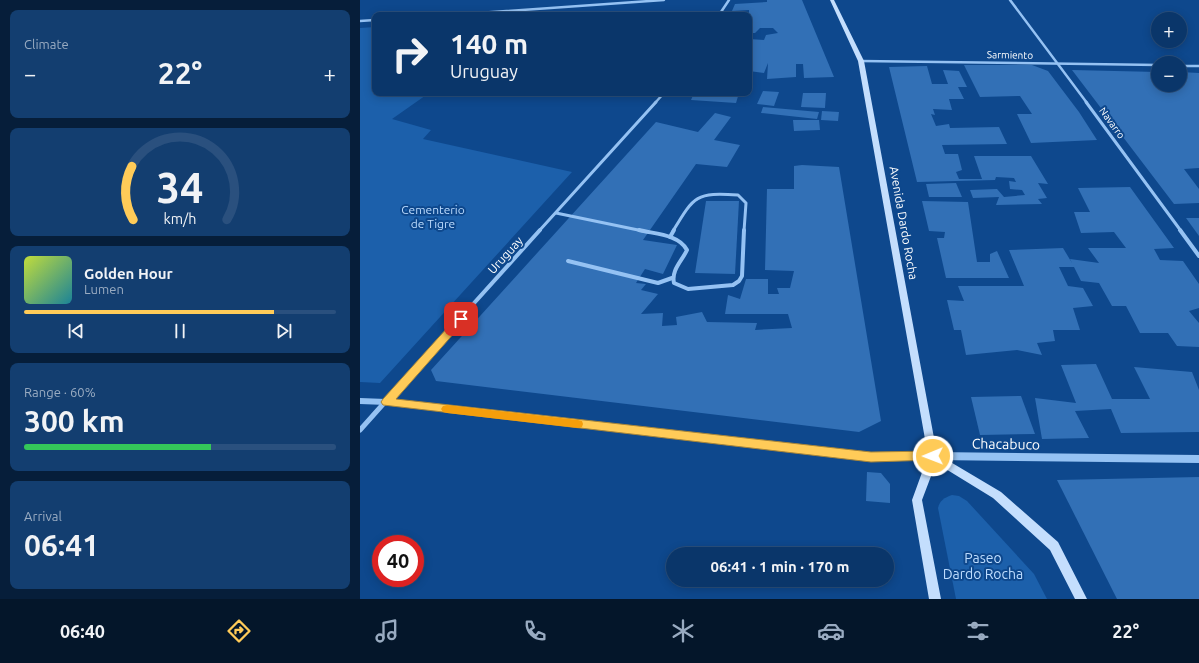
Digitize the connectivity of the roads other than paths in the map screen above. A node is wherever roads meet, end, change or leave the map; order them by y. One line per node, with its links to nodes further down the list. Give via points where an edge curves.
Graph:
1 (574, 0): 6 (street)
2 (664, 0): 6 (street)
3 (729, 0): 8 (street)
4 (832, 0): 11 (main road, Avenida Dardo Rocha)
5 (1010, 0): 12 (street, Navarro)
6 (574, 6): 7 (street)
7 (491, 12)
8 (721, 12)
9 (372, 20): 10 (street)
10 (360, 21)
11 (861, 61): 12 (street, Sarmiento); 25 (main road, Avenida Dardo Rocha)
12 (1059, 64): 13 (street, Sarmiento); 19 (street, Navarro)
13 (1151, 65)
14 (1187, 66): 15 (street)
15 (1199, 66)
16 (661, 96): 17 (street, Uruguay)
17 (556, 213): 18 (street); 23 (street, Uruguay)
18 (670, 237): 21 (street, via 684,244 687,250 673,271); 21 (street, via 693,201 700,197 738,195 746,202 742,276 739,281 733,285 688,289 674,283)
19 (1199, 256)
20 (568, 261): 21 (street, via 658,284)
21 (672, 278)
22 (360, 401): 23 (street, Chacabuco)
23 (386, 402): 24 (street, Uruguay); 25 (street, Chacabuco, via 871,457)
24 (360, 430)
25 (933, 456): 26 (street, Chacabuco); 27 (main road, via 917,500); 28 (main road, via 997,495 1054,546)
26 (1199, 459)
27 (935, 599)
28 (1081, 599)

